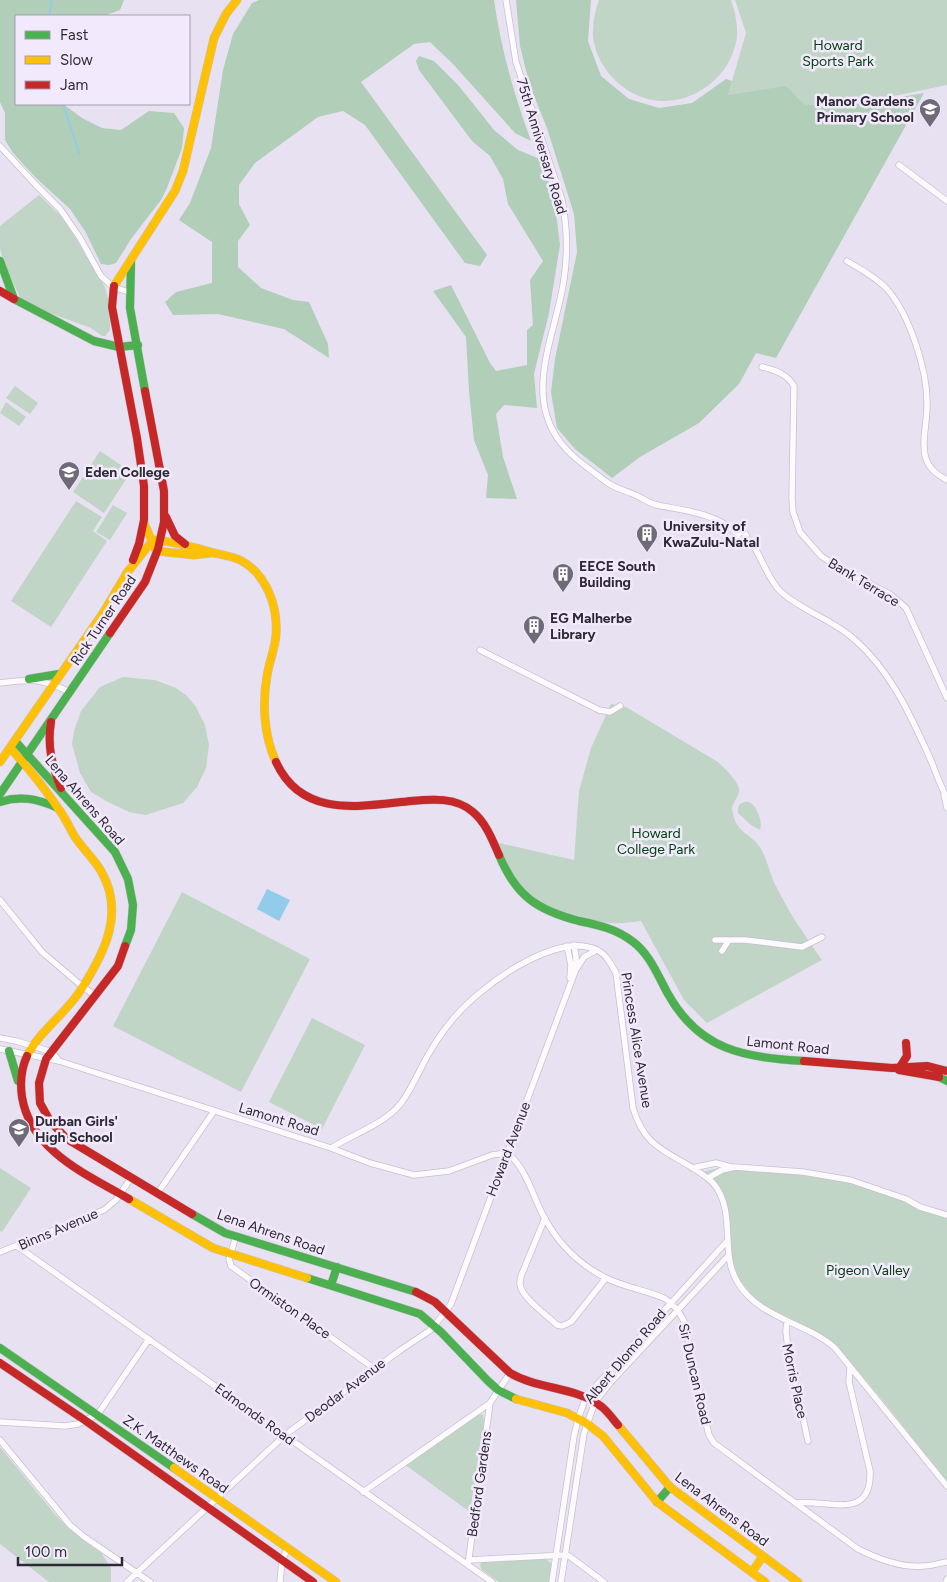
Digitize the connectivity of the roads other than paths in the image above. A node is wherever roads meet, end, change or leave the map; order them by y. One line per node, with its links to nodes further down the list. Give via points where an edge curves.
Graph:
1 (237, 0): 7 (main road, via 214,38 183,171 175,191)
2 (506, 0): 41 (street, 75th Anniversary Road, via 516,62 565,216 564,279 544,370 543,396 551,426 567,450 610,485 651,503 710,516 728,526 738,534 738,540 744,540 754,548 782,592 840,627 866,650 882,669 916,726)
3 (0, 146): 11 (street, via 60,209 100,276)
4 (899, 165): 5 (street)
5 (947, 201)
6 (0, 261): 9 (main road)
7 (130, 261): 11 (main road); 13 (main road, Rick Turner Road)
8 (847, 261): 18 (street, via 887,289 904,315 925,380 926,457 935,473)
9 (6, 278): 10 (main road); 14 (main road)
10 (0, 285)
11 (113, 287): 13 (street); 16 (main road, Rick Turner Road, via 112,307)
12 (0, 291): 14 (main road)
13 (130, 292): 15 (main road, Rick Turner Road)
14 (14, 299): 16 (main road, via 94,341)
15 (138, 346): 16 (main road); 19 (main road, Rick Turner Road)
16 (119, 347): 20 (main road, Rick Turner Road, via 142,469)
17 (762, 367): 33 (street, Bank Terrace, via 785,376 794,386 792,498 800,532 828,561 891,595 906,608)
18 (947, 480)
19 (165, 515): 21 (main road, Rick Turner Road); 23 (main road, via 171,531)
20 (144, 520): 22 (main road); 26 (main road, Rick Turner Road, via 135,558)
21 (159, 541): 22 (main road); 23 (main road); 24 (main road, Rick Turner Road)
22 (151, 542): 24 (main road); 26 (main road)
23 (187, 545): 25 (main road)
24 (156, 551): 25 (main road, via 194,556); 32 (main road, Rick Turner Road, via 144,582)
25 (213, 552): 72 (main road, Lamont Road, via 242,561 252,569 265,584 274,605 276,632 266,681 266,721 277,768 285,779 310,799 344,806 437,799 464,805 487,829 509,877 523,895 556,915 616,931 635,943 649,960 682,1017 722,1047 756,1057)
26 (126, 574): 28 (main road, Rick Turner Road)
27 (480, 650): 34 (street, via 599,710 610,712)
28 (59, 674): 29 (main road); 31 (main road, Rick Turner Road)
29 (29, 679): 30 (street); 31 (street)
30 (0, 683)
31 (52, 684): 32 (street); 36 (main road, Rick Turner Road)
32 (70, 692): 35 (main road, Rick Turner Road)
33 (947, 698)
34 (620, 706)
35 (52, 718): 38 (main road, Rick Turner Road); 43 (main road, via 50,759)
36 (15, 741): 37 (main road, Rick Turner Road); 38 (main road, Lena Ahrens Road)
37 (10, 748): 39 (main road, Rick Turner Road); 40 (main road, Lena Ahrens Road)
38 (28, 754): 40 (main road, Rick Turner Road); 43 (main road, Lena Ahrens Road)
39 (0, 762)
40 (23, 762): 42 (main road, Rick Turner Road); 46 (main road, Lena Ahrens Road)
41 (943, 791): 44 (street); 47 (street)
42 (0, 794)
43 (64, 797): 48 (main road, Lena Ahrens Road)
44 (947, 798)
45 (0, 802): 46 (main road, via 29,798)
46 (58, 808): 49 (main road, Lena Ahrens Road)
47 (947, 808)
48 (86, 820): 49 (main road); 61 (main road, Lena Ahrens Road, via 115,852 133,905 131,930 124,953)
49 (72, 832): 60 (main road, Lena Ahrens Road, via 101,871 113,911 108,937)
50 (0, 900): 60 (street, via 42,952)
51 (822, 937): 53 (street, via 802,947)
52 (715, 940): 53 (street)
53 (729, 940): 57 (street)
54 (574, 944): 55 (street); 56 (street); 58 (street, Howard Avenue)
55 (567, 946): 59 (street, Howard Avenue, via 571,965); 77 (street, Lamont Road, via 520,965 474,996 437,1041 408,1094 396,1108)
56 (596, 950): 58 (street, Howard Avenue, via 584,957); 80 (street, Princess Alice Avenue, via 606,956 616,973 637,1121 642,1132 664,1153)
57 (722, 951)
58 (576, 970): 59 (street, Howard Avenue)
59 (570, 986): 78 (street, Howard Avenue)
60 (83, 987): 61 (street); 64 (main road, Lena Ahrens Road)
61 (96, 996): 67 (main road, Lena Ahrens Road)
62 (0, 1038): 64 (street)
63 (906, 1043): 72 (main road, via 907,1056)
64 (33, 1045): 67 (street); 68 (main road, Lena Ahrens Road)
65 (0, 1049): 66 (street, Lamont Road)
66 (9, 1051): 68 (street, Lamont Road); 75 (main road)
67 (52, 1052): 69 (main road, Lena Ahrens Road); 70 (street)
68 (28, 1055): 69 (street, Lamont Road); 75 (main road, Lena Ahrens Road, via 21,1074)
69 (46, 1059): 70 (street, Lamont Road); 81 (main road, Lena Ahrens Road, via 38,1084 46,1119 66,1139)
70 (59, 1061): 76 (street, Lamont Road)
71 (924, 1066): 72 (main road, Lamont Road); 73 (main road, Lamont Road); 74 (main road)
72 (898, 1068): 74 (main road, Lamont Road)
73 (947, 1071)
74 (943, 1079)
75 (20, 1090): 83 (main road, Lena Ahrens Road, via 30,1124 39,1136 66,1162)
76 (214, 1111): 77 (street, Lamont Road); 84 (street)
77 (331, 1148): 78 (street, via 414,1176 462,1168 492,1155)
78 (506, 1153): 86 (street, Sir Duncan Road, via 521,1170); 98 (street, Howard Avenue)
79 (731, 1167): 80 (street, via 716,1163); 82 (street); 85 (street, via 803,1172 850,1180 906,1199 920,1208)
80 (692, 1168): 82 (street, Princess Alice Avenue)
81 (131, 1178): 83 (street, Binns Avenue); 84 (main road, Lena Ahrens Road)
82 (708, 1178): 88 (street, Princess Alice Avenue, via 720,1193 724,1205)
83 (120, 1194): 89 (street, Binns Avenue, via 104,1210); 91 (main road, Lena Ahrens Road, via 213,1248)
84 (157, 1194): 87 (main road, Lena Ahrens Road)
85 (947, 1215)
86 (544, 1218): 94 (street, Sir Duncan Road, via 557,1239 575,1257); 94 (street, via 521,1276 521,1289 525,1296 557,1325 566,1326)
87 (236, 1236): 91 (street); 93 (main road, Lena Ahrens Road)
88 (728, 1240): 92 (street, Princess Alice Avenue); 96 (street, Albert Dlomo Road)
89 (17, 1246): 90 (street, Binns Avenue); 101 (street, Edmonds Road)
90 (0, 1252)
91 (230, 1254): 95 (main road, Lena Ahrens Road); 105 (street, Ormiston Place, via 231,1266 237,1271)
92 (728, 1256): 97 (street, Albert Dlomo Road); 99 (street, Princess Alice Avenue, via 733,1274 751,1299)
93 (337, 1267): 95 (main road); 98 (main road, Lena Ahrens Road, via 414,1291)
94 (606, 1278): 96 (street, Sir Duncan Road)
95 (331, 1285): 100 (main road, Lena Ahrens Road, via 420,1314)
96 (671, 1302): 97 (street, Sir Duncan Road); 108 (street, Albert Dlomo Road)
97 (678, 1309): 109 (street, Albert Dlomo Road); 126 (street, Sir Duncan Road, via 684,1321 709,1435 721,1449)
98 (446, 1312): 100 (street, Howard Avenue); 106 (main road, Lena Ahrens Road)
99 (787, 1321): 104 (street, Princess Alice Avenue, via 831,1344); 118 (street, Morris Place, via 788,1349)
100 (435, 1325): 105 (street, Deodar Avenue); 107 (main road, Lena Ahrens Road)
101 (149, 1339): 111 (street); 116 (street, Edmonds Road)
102 (0, 1348): 111 (main road, Z.K. Matthews Road)
103 (0, 1363): 113 (main road, Z.K. Matthews Road)
104 (850, 1368): 119 (street, Princess Alice Avenue); 126 (street, via 849,1382 870,1471 867,1493 850,1505)
105 (375, 1369): 116 (street, Deodar Avenue)
106 (510, 1373): 107 (street, Bedford Gardens); 108 (main road, Lena Ahrens Road, via 522,1380)
107 (499, 1390): 110 (street, Bedford Gardens); 112 (main road, Lena Ahrens Road)
108 (586, 1398): 109 (main road, Lena Ahrens Road); 112 (street, Albert Dlomo Road)
109 (595, 1402): 115 (street, Albert Dlomo Road); 120 (main road, Lena Ahrens Road, via 609,1414)
110 (490, 1403): 121 (street, Bedford Gardens); 133 (street, Bedford Gardens)
111 (98, 1414): 113 (street); 124 (main road, Z.K. Matthews Road)
112 (578, 1419): 115 (main road, Lena Ahrens Road); 122 (street, Albert Dlomo Road)
113 (86, 1421): 114 (street, via 65,1426); 127 (main road, Z.K. Matthews Road)
114 (0, 1422)
115 (587, 1424): 123 (street, Albert Dlomo Road); 125 (main road, Lena Ahrens Road, via 603,1436)
116 (284, 1435): 121 (street, Edmonds Road); 124 (street, Deodar Avenue)
117 (0, 1440): 135 (street, via 70,1525)
118 (808, 1441)
119 (947, 1486)
120 (670, 1487): 125 (main road); 131 (main road, Lena Ahrens Road)
121 (363, 1492): 133 (street, Edmonds Road)
122 (565, 1492): 123 (street); 129 (street, Albert Dlomo Road)
123 (574, 1494): 130 (street, Albert Dlomo Road)
124 (217, 1498): 127 (street, Deodar Avenue); 128 (main road, Z.K. Matthews Road)
125 (657, 1502): 136 (main road, Lena Ahrens Road)
126 (795, 1503): 134 (street, Sir Duncan Road, via 874,1557 917,1566)
127 (207, 1507): 132 (main road, Z.K. Matthews Road); 135 (street, Deodar Avenue)
128 (288, 1548): 132 (street); 141 (main road, Z.K. Matthews Road)
129 (556, 1555): 130 (street); 133 (street); 143 (street, Albert Dlomo Road)
130 (565, 1555): 144 (street, Albert Dlomo Road); 145 (street)
131 (763, 1556): 136 (main road); 147 (main road, Lena Ahrens Road)
132 (282, 1560): 139 (street); 140 (main road, Z.K. Matthews Road)
133 (468, 1562): 142 (street, Edmonds Road)
134 (947, 1562)
135 (137, 1572): 137 (street, Deodar Avenue); 138 (street)
136 (752, 1572): 146 (main road, Lena Ahrens Road)
137 (127, 1582)
138 (150, 1582)
139 (280, 1582)
140 (313, 1582)
141 (336, 1582)
142 (492, 1582)
143 (552, 1582)
144 (561, 1582)
145 (604, 1582)
146 (765, 1582)
147 (798, 1582)

